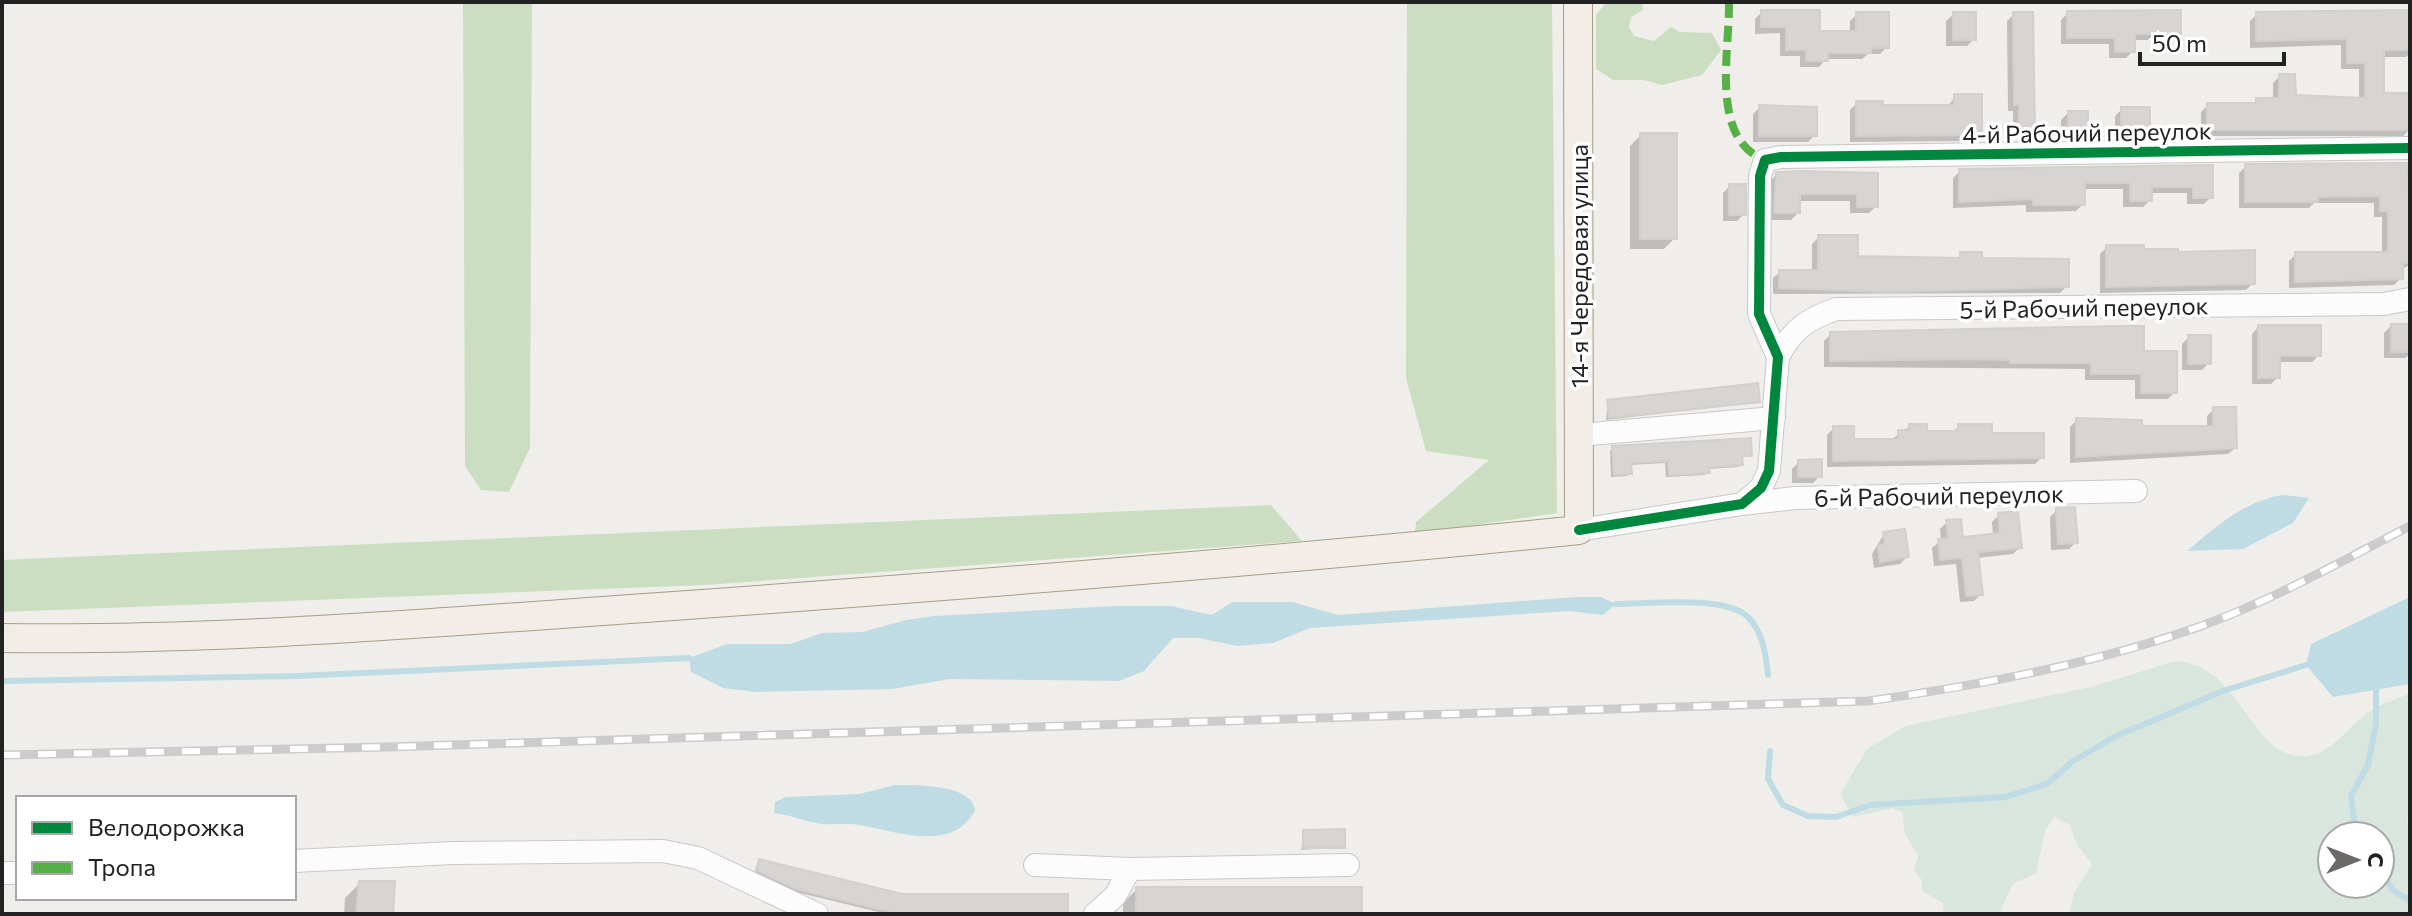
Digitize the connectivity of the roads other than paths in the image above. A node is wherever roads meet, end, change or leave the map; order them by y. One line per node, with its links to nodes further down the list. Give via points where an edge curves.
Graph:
1 (1578, 2): 6 (main road, 14-я Чередовая улица)
2 (2410, 148): 4 (street, 4-й Рабочий переулок, via 1765,160 1760,176 1759,314)
3 (2410, 299): 4 (street, 5-й Рабочий переулок, via 2384,304 1836,309 1812,317 1791,333)
4 (1778, 357): 5 (street)
5 (1774, 418): 6 (street); 8 (street, via 1769,471 1761,488)
6 (1579, 435): 9 (main road, 14-я Чередовая улица)
7 (2136, 491): 8 (street, 6-й Рабочий переулок, via 1795,498)
8 (1742, 504): 9 (street, 6-й Рабочий переулок)
9 (1579, 530): 10 (main road, via 722,603 335,629)
10 (2, 638)
11 (296, 861): 15 (street, via 663,851 698,858)
12 (1035, 865): 14 (street)
13 (1348, 865): 14 (street)
14 (1130, 869): 16 (street, via 1115,896)
15 (817, 914)
16 (1095, 914)

